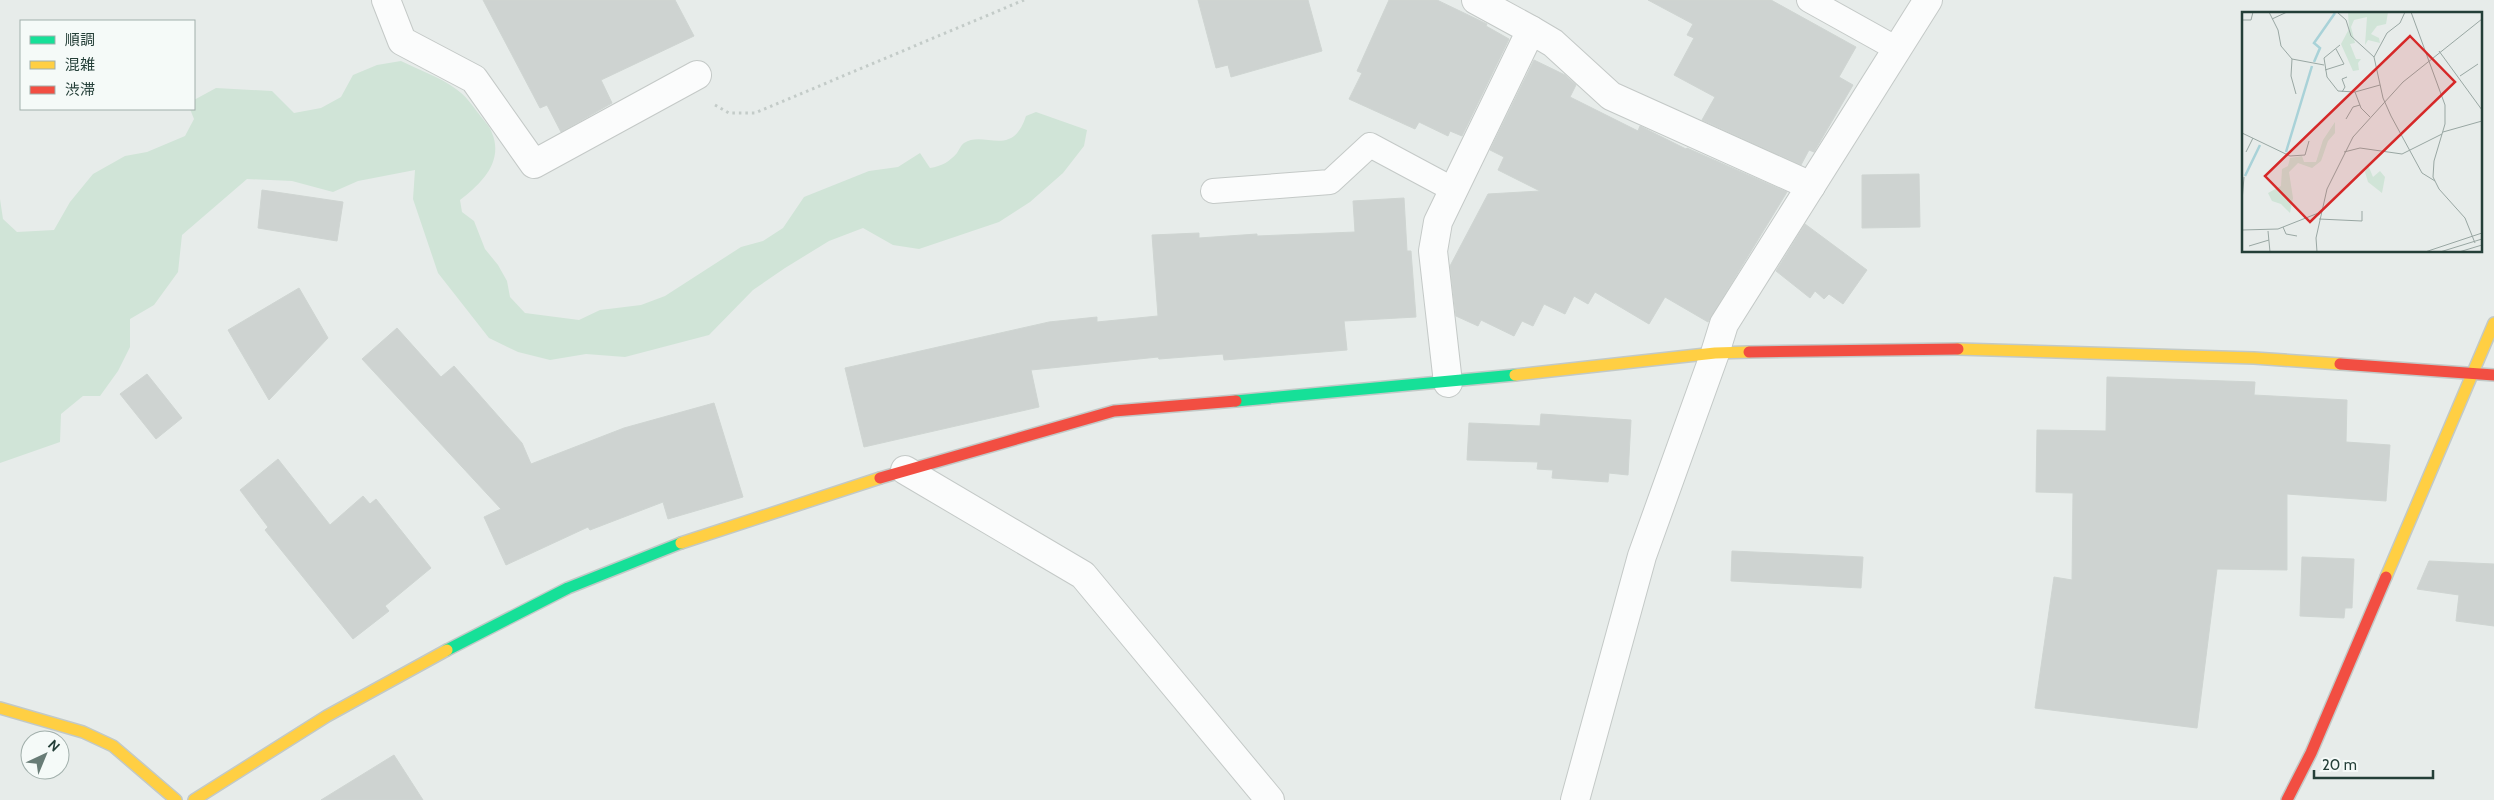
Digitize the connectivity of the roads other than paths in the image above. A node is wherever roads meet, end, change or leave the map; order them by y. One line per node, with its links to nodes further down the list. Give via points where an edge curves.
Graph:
1 (386, 0): 7 (street, via 402,41 474,79 534,164)
2 (1476, 0): 5 (street)
3 (1809, 0): 6 (lane)
4 (1928, 0): 6 (street)
5 (1531, 30): 8 (street, via 1553,43 1611,96); 9 (street)
6 (1897, 48): 8 (street)
7 (696, 74)
8 (1811, 186): 12 (street, via 1724,324)
9 (1454, 190): 10 (lane, via 1370,145 1330,182); 15 (street, via 1438,222 1433,250)
10 (1213, 191)
11 (2494, 324): 13 (street)
12 (1715, 353): 13 (street, via 1912,348 2039,350 2254,358); 15 (street); 21 (street, via 1642,556)
13 (2474, 373): 14 (street); 22 (street, via 2311,753)
14 (2494, 375)
15 (1448, 383): 16 (street, via 1114,411)
16 (905, 470): 19 (street, via 690,540 568,588 327,716); 20 (street, via 1084,575)
17 (0, 708): 18 (street, via 83,732 113,746)
18 (176, 800)
19 (194, 800)
20 (1270, 800)
21 (1574, 800)
22 (2287, 800)

